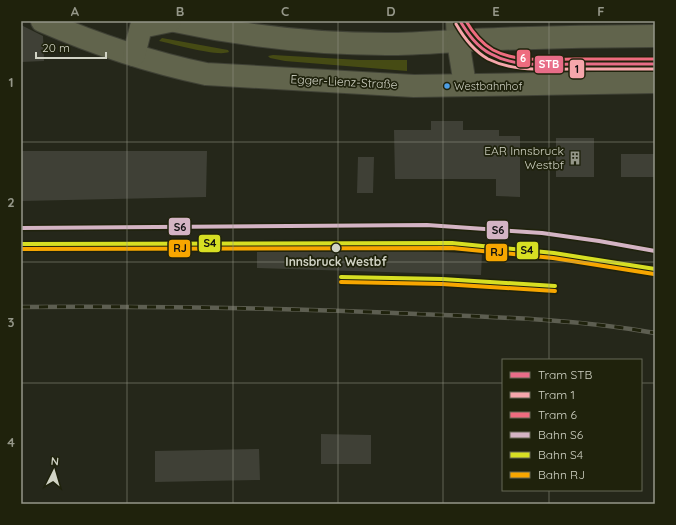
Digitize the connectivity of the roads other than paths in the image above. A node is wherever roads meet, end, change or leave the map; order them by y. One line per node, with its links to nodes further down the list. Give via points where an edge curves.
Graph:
1 (42, 21): 6 (main road, Egger-Lienz-Straße, via 88,41)
2 (170, 21): 6 (main road, via 142,27)
3 (175, 21): 4 (main road, via 218,30 311,41 392,44)
4 (458, 31): 5 (main road); 8 (main road)
5 (655, 36)
6 (134, 55): 8 (main road, Egger-Lienz-Straße, via 206,74 414,86)
7 (655, 82): 8 (main road, Egger-Lienz-Straße)
8 (465, 85)

